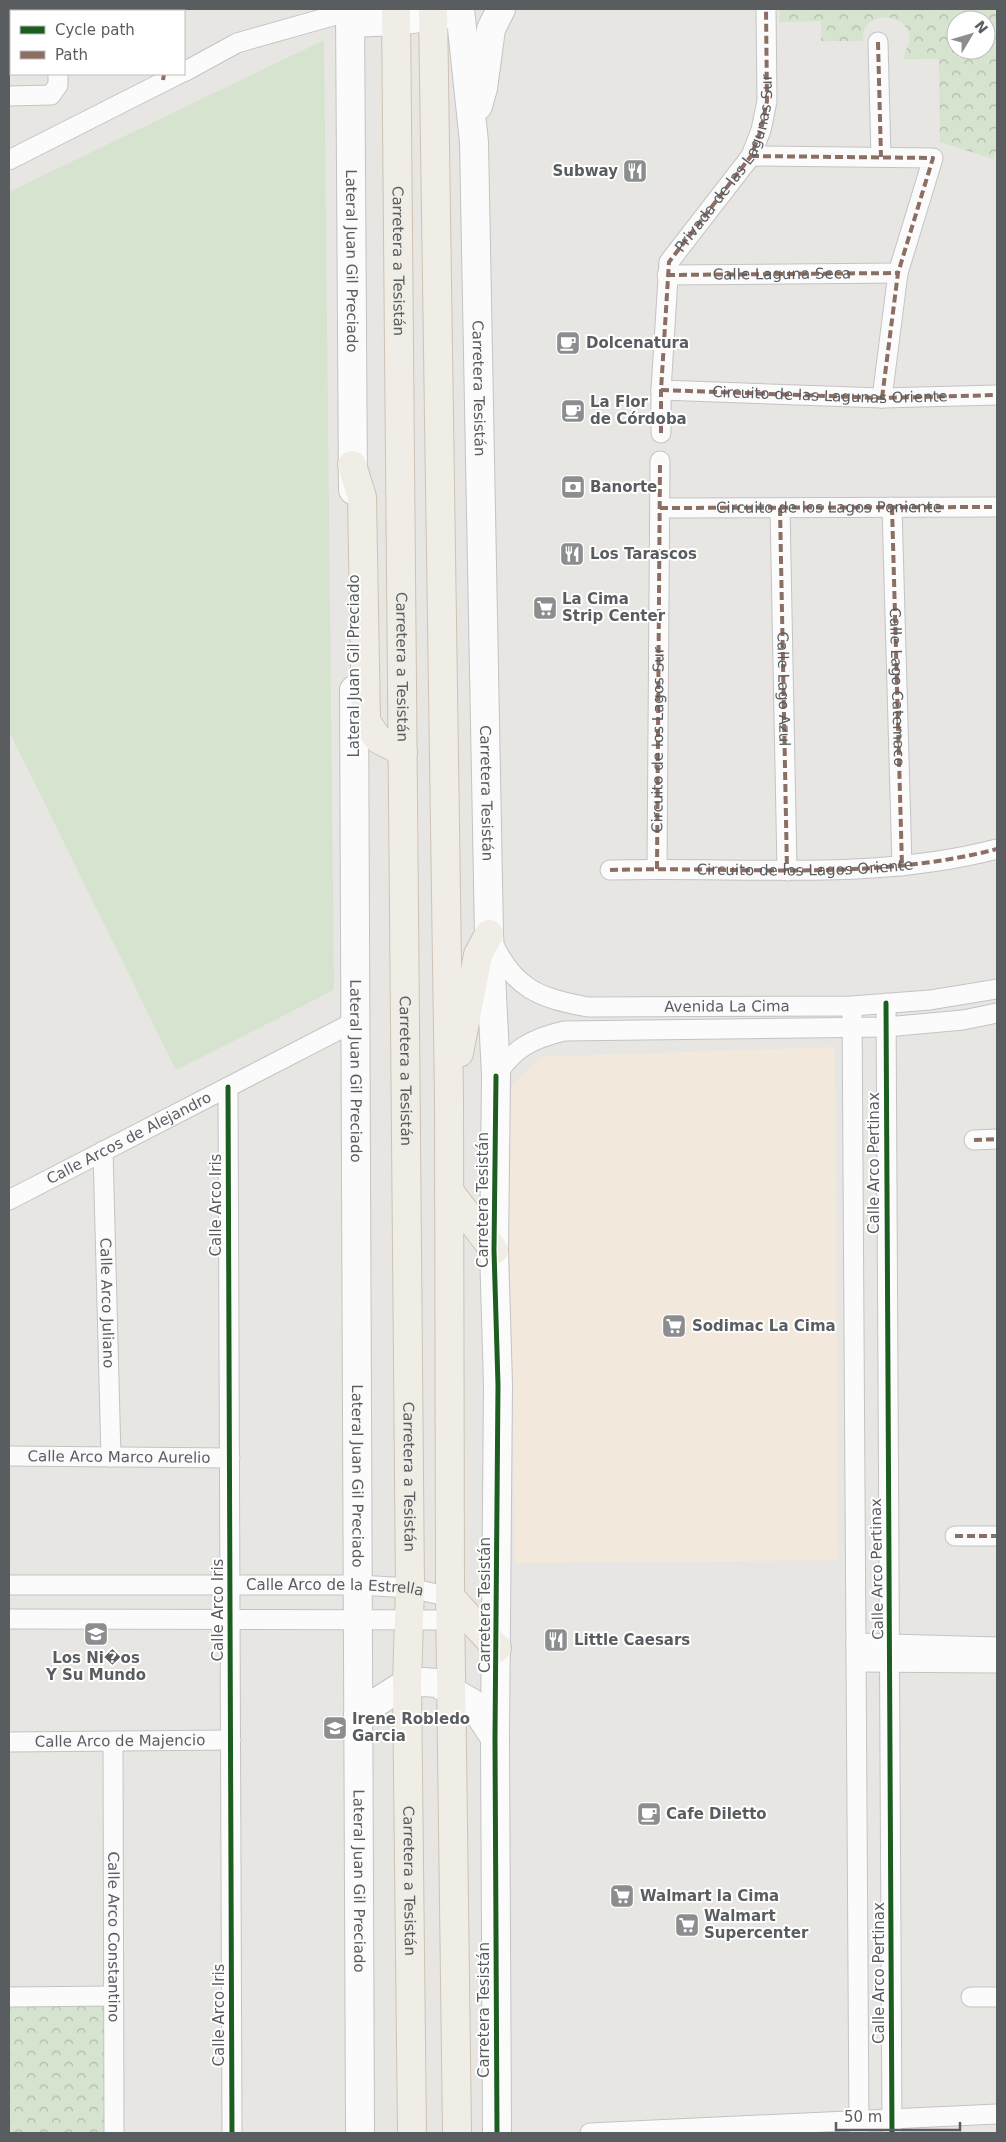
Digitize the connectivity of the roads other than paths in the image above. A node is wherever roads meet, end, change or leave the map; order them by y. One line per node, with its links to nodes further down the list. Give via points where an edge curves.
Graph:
1 (501, 9): 12 (main road, via 491,29)
2 (766, 9): 13 (street, Privada de las Lagunas Sur, via 767,101 762,130)
3 (466, 10): 5 (main road); 12 (main road)
4 (393, 13): 5 (main road); 6 (main road); 28 (main road, Carretera a Tesistán)
5 (433, 13): 46 (main road)
6 (345, 15): 8 (street, via 237,44); 23 (main road, Lateral Juan Gil Preciado)
7 (878, 42): 14 (street)
8 (185, 71)
9 (58, 75): 11 (street, via 58,85 51,95)
10 (169, 76): 15 (street)
11 (9, 96)
12 (473, 134): 34 (main road, Carretera Tesistán)
13 (751, 156): 14 (street); 17 (street, Privada de las Lagunas Sur, via 669,262)
14 (881, 158): 16 (street, via 933,158)
15 (9, 160)
16 (898, 274): 17 (street, Calle Laguna Seca); 20 (street)
17 (667, 275): 18 (street, Privada de las Lagunas Sur)
18 (661, 390): 20 (street, Circuito de las Lagunas Oriente); 21 (street, Privada de las Lagunas Sur)
19 (997, 392): 20 (street, Circuito de las Lagunas Oriente)
20 (882, 398)
21 (662, 433)
22 (660, 461): 26 (street, Circuito de los Lagos Sur)
23 (352, 465): 28 (main road, via 362,497 366,721 378,739); 40 (main road, Lateral Juan Gil Preciado)
24 (892, 507): 25 (street, Circuito de los Lagos Poniente); 27 (street, Circuito de los Lagos Poniente); 30 (street, Calle Lago Catemaco)
25 (997, 507)
26 (660, 508): 27 (street, Circuito de los Lagos Poniente); 31 (street, Circuito de los Lagos Sur)
27 (780, 508): 33 (street, Calle Lago Azul)
28 (403, 752): 61 (main road, Carretera a Tesistán)
29 (997, 849): 30 (street, Circuito de los Lagos Oriente)
30 (902, 866): 33 (street, Circuito de los Lagos Oriente)
31 (657, 869): 32 (street, Circuito de los Lagos Oriente); 33 (street, Circuito de los Lagos Oriente)
32 (610, 870)
33 (788, 871)
34 (489, 934): 38 (street, Avenida La Cima, via 508,971 528,989 572,1004); 44 (main road, Carretera Tesistán); 46 (main road, via 478,955)
35 (997, 989): 36 (street, Avenida La Cima)
36 (886, 1004): 37 (street, Avenida La Cima); 41 (street, Calle Arco Pertinax)
37 (852, 1006): 38 (street, Avenida La Cima); 42 (street, Calle Arco Pertinax)
38 (617, 1007): 43 (street)
39 (997, 1013): 41 (street, Avenida La Cima, via 963,1020)
40 (356, 1021): 45 (street, Calle Arcos de Alejandro); 59 (main road, Lateral Juan Gil Preciado)
41 (886, 1027): 42 (street, Avenida La Cima); 68 (street, Calle Arco Pertinax)
42 (852, 1028): 43 (street, Avenida La Cima); 67 (street, Calle Arco Pertinax)
43 (619, 1030): 44 (street, Avenida La Cima, via 564,1031 545,1036 526,1044 507,1060)
44 (496, 1076): 52 (main road, Carretera Tesistán)
45 (228, 1087): 49 (street, Calle Arcos de Alejandro); 55 (street, Calle Arco Iris)
46 (449, 1098): 50 (main road)
47 (997, 1139): 48 (street)
48 (974, 1140)
49 (103, 1151): 51 (street, Calle Arcos de Alejandro); 54 (street, Calle Arco Juliano)
50 (449, 1191): 52 (main road); 62 (main road)
51 (9, 1200)
52 (494, 1250): 70 (main road, Carretera Tesistán, via 498,1385)
53 (9, 1456): 54 (street, Calle Arco Marco Aurelio)
54 (110, 1457): 55 (street, Calle Arco Marco Aurelio)
55 (230, 1458): 60 (street, Calle Arco Iris)
56 (955, 1536): 57 (street)
57 (997, 1536)
58 (9, 1585): 60 (street, Calle Arco de la Estrella)
59 (358, 1585): 60 (street, Calle Arco de la Estrella); 61 (street, Calle Arco de la Estrella); 64 (main road, Lateral Juan Gil Preciado)
60 (230, 1586): 63 (street, Calle Arco Iris)
61 (410, 1588): 62 (street, Calle Arco de la Estrella); 65 (main road, Carretera a Tesistán)
62 (450, 1608): 65 (street, Calle Arco de la Estrella); 70 (main road); 76 (main road)
63 (230, 1618): 64 (street, Calle Arco de la Estrella); 66 (street, Calle Arco de la Estrella); 79 (street, Calle Arco Iris)
64 (358, 1618): 65 (street, Calle Arco de la Estrella); 77 (main road, Lateral Juan Gil Preciado)
65 (409, 1618): 75 (main road, Carretera a Tesistán)
66 (9, 1619)
67 (856, 1643): 68 (street); 72 (street, Calle Arco Pertinax)
68 (891, 1644): 71 (street); 73 (street, Calle Arco Pertinax)
69 (997, 1646): 71 (street)
70 (497, 1648): 78 (main road, Carretera Tesistán)
71 (922, 1654): 73 (street); 74 (street)
72 (856, 1662): 73 (street); 88 (street, Calle Arco Pertinax)
73 (891, 1663): 87 (street, Calle Arco Pertinax)
74 (997, 1663)
75 (407, 1683): 76 (main road, via 437,1683); 77 (main road); 93 (main road, Carretera a Tesistán)
76 (451, 1691): 78 (main road, via 472,1703); 94 (main road)
77 (358, 1714): 92 (main road, Lateral Juan Gil Preciado)
78 (495, 1738): 95 (main road, Carretera Tesistán)
79 (231, 1740): 80 (street, Calle Arco de Majencio); 91 (street, Calle Arco Iris)
80 (113, 1741): 81 (street, Calle Arco de Majencio); 82 (street, Calle Arco Constantino)
81 (9, 1742)
82 (113, 1996): 85 (street); 90 (street, Calle Arco Constantino)
83 (971, 1997): 84 (street)
84 (997, 1997)
85 (9, 1998)
86 (997, 2114): 87 (street)
87 (892, 2126): 88 (street)
88 (859, 2127): 89 (street)
89 (716, 2130): 96 (street)
90 (114, 2133)
91 (232, 2133)
92 (360, 2133)
93 (412, 2133)
94 (457, 2133)
95 (497, 2133)
96 (590, 2133)

